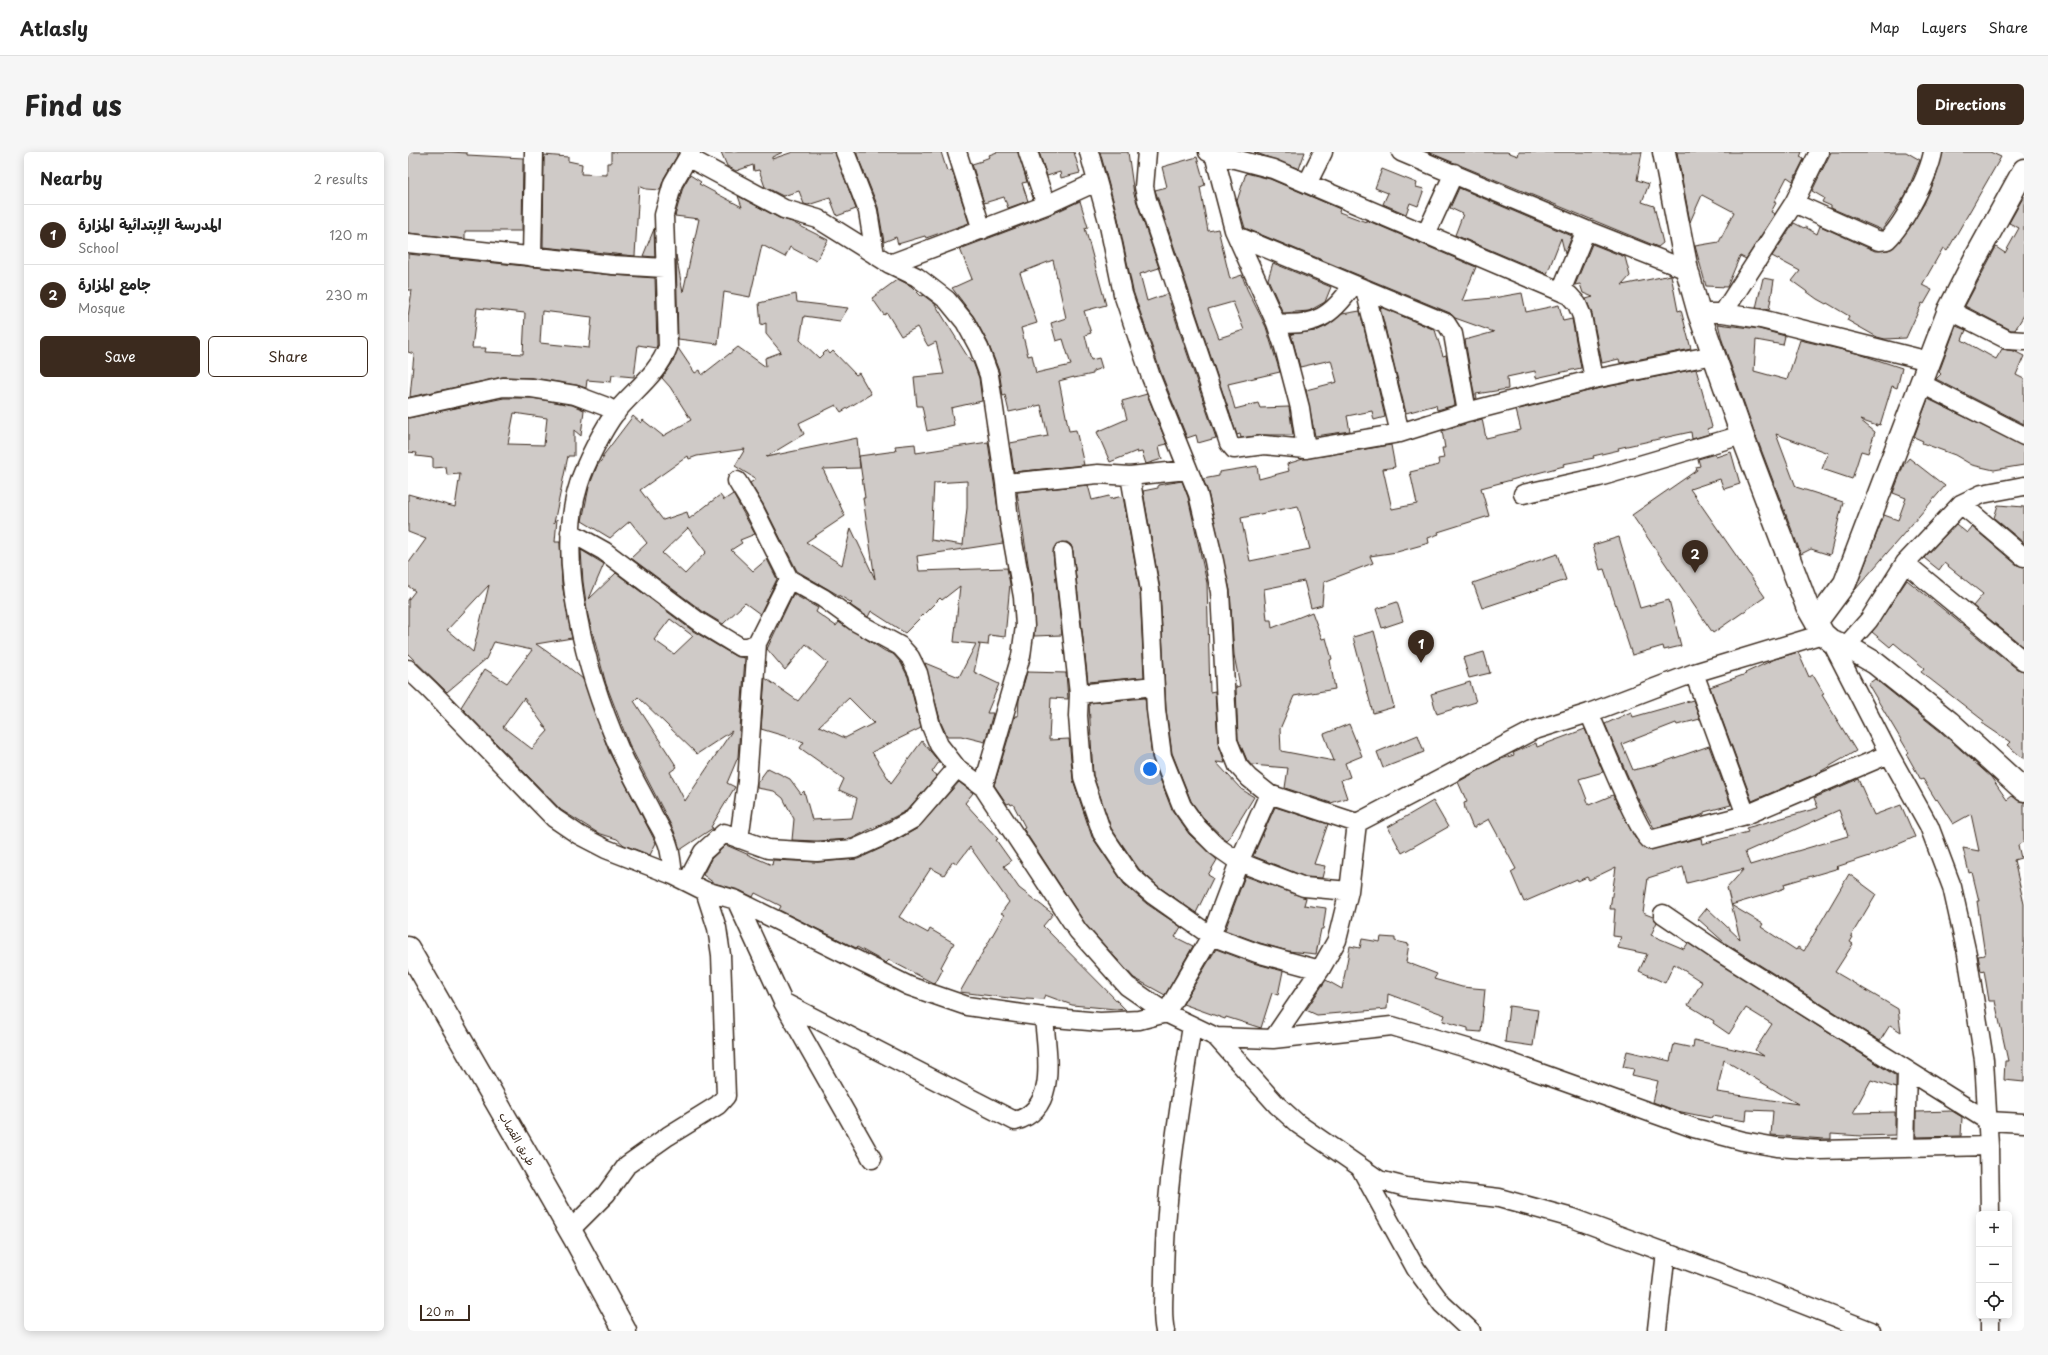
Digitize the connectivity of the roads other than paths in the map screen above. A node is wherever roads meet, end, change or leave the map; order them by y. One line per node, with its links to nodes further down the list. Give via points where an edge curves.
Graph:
1 (534, 152): 26 (street)
2 (845, 152): 25 (street, via 868,211)
3 (957, 152): 20 (street)
4 (1028, 152): 19 (street)
5 (1089, 152): 16 (street)
6 (1147, 152): 47 (street, via 1144,187 1147,200 1230,446 1234,449 1264,445)
7 (1323, 152): 17 (street)
8 (1401, 152): 15 (street)
9 (1664, 152): 29 (street)
10 (1819, 152): 18 (street)
11 (1933, 152): 18 (street, via 1926,174 1902,223 1887,240 1879,241)
12 (1211, 153): 17 (street, via 1273,169); 23 (street)
13 (690, 155): 25 (street, via 784,209 818,219); 28 (street, via 673,183 664,215)
14 (2024, 170): 32 (street)
15 (1454, 173): 21 (street); 22 (street)
16 (1096, 182): 19 (street); 48 (street, via 1108,221 1123,294 1151,377)
17 (1308, 182): 22 (street)
18 (1794, 203): 34 (street)
19 (1046, 205): 20 (street)
20 (982, 230): 27 (street)
21 (1586, 230): 29 (street); 31 (street)
22 (1426, 234): 31 (street)
23 (1237, 236): 30 (street); 35 (street)
24 (408, 243): 26 (street)
25 (875, 255): 27 (street)
26 (532, 257): 28 (street)
27 (890, 264): 51 (street, via 917,277 947,300 965,322 979,348 988,375)
28 (664, 268): 43 (street, via 668,347 659,366)
29 (1687, 270): 33 (street)
30 (1359, 287): 35 (street, via 1340,304 1307,324); 42 (street, via 1446,323 1453,334); 44 (street)
31 (1561, 291): 39 (street, via 1577,304 1582,316)
32 (1949, 310): 36 (street, via 2008,340); 38 (street)
33 (1699, 313): 34 (street); 37 (street)
34 (1723, 313): 38 (street, via 1761,319)
35 (1276, 323): 47 (street, via 1300,408)
36 (2024, 341)
37 (1714, 355): 39 (street); 45 (street)
38 (1929, 361): 40 (street)
39 (1594, 379): 42 (street)
40 (1920, 383): 46 (street); 60 (street, via 1845,583)
41 (408, 408): 43 (street, via 503,387 532,388 575,396 607,407)
42 (1467, 412): 44 (street)
43 (616, 413): 55 (street, via 586,466 578,486)
44 (1400, 433): 47 (street)
45 (1742, 435): 53 (street, via 1599,476); 60 (street, via 1807,606)
46 (2024, 436)
47 (1306, 449)
48 (1187, 470): 49 (street); 72 (street, via 1198,494 1220,592 1228,741 1238,766)
49 (1130, 476): 51 (street, via 1098,474); 65 (street, via 1150,590)
50 (737, 481): 59 (street)
51 (1005, 482): 70 (street, via 1023,597 1025,626 1021,656)
52 (2024, 486): 54 (street, via 1982,494)
53 (1523, 494)
54 (1960, 504): 57 (street); 58 (street)
55 (570, 532): 61 (street, via 604,550 699,622 740,647); 77 (street, via 576,613 594,684 619,749 669,848)
56 (1063, 552): 66 (street)
57 (2024, 557)
58 (1905, 563): 60 (street, via 1869,620); 62 (street)
59 (789, 579): 61 (street); 69 (street, via 823,598 856,622 900,646 910,657 918,673 931,726 940,745)
60 (1829, 636): 64 (street); 68 (street); 71 (street, via 1875,664 1926,704)
61 (757, 643): 75 (street, via 747,782)
62 (2024, 661)
63 (408, 669): 77 (street, via 554,818 606,849)
64 (1694, 672): 67 (street); 73 (street)
65 (1154, 686): 66 (street); 76 (street, via 1162,756 1182,806 1197,827 1216,846)
66 (1079, 694): 82 (street, via 1078,716 1083,777 1102,834 1132,876 1153,896)
67 (1590, 713): 73 (street, via 1631,810 1650,840); 74 (street, via 1532,731)
68 (1889, 754): 73 (street); 92 (street, via 1929,826 1952,888 1967,954 1980,1033 1986,1076)
69 (957, 768): 70 (street); 75 (street, via 912,819 881,837 854,848 817,852 768,849)
70 (983, 787): 86 (street, via 1078,931 1127,986)
71 (2024, 790)
72 (1269, 794): 74 (street); 76 (street)
73 (1746, 815)
74 (1357, 823): 79 (street)
75 (739, 839): 77 (street, via 724,833 720,835)
76 (1239, 862): 79 (street, via 1304,887); 82 (street)
77 (680, 878): 78 (street)
78 (705, 891): 80 (street); 99 (street, via 717,928 721,955 726,1096 718,1106 668,1136 627,1165 606,1194)
79 (1349, 891): 84 (street, via 1337,940)
80 (736, 900): 85 (street); 87 (street, via 910,986 967,1006)
81 (1663, 914): 91 (street)
82 (1211, 936): 84 (street, via 1258,953); 86 (street)
83 (408, 948): 99 (street, طريق القصاب)
84 (1320, 970): 90 (street)
85 (783, 1002): 87 (street, via 1015,1121 1024,1118 1037,1105 1048,1083 1049,1064); 96 (street)
86 (1166, 1013): 87 (street, via 1131,1021 1100,1022); 88 (street)
87 (1044, 1017)
88 (1192, 1026): 89 (street); 104 (street, via 1174,1140 1168,1204 1164,1262)
89 (1216, 1037): 90 (street); 97 (street, via 1277,1105 1298,1124)
90 (1273, 1039): 95 (street, via 1392,1026 1484,1053 1694,1128 1743,1141 1801,1150)
91 (1907, 1070): 92 (street); 95 (street)
92 (1988, 1121): 93 (street); 94 (street)
93 (2024, 1123)
94 (1989, 1146): 95 (street); 98 (street)
95 (1905, 1148)
96 (872, 1159)
97 (1360, 1168): 100 (street, via 1379,1180 1406,1187 1499,1198 1592,1224); 105 (street, via 1416,1269 1442,1304)
98 (1990, 1211)
99 (570, 1230): 103 (street, طريق القصاب)
100 (1666, 1252): 102 (street); 106 (street)
101 (1990, 1319): 107 (street)
102 (1656, 1330)
103 (625, 1331)
104 (1165, 1331)
105 (1471, 1331)
106 (1871, 1331)
107 (1990, 1331)

